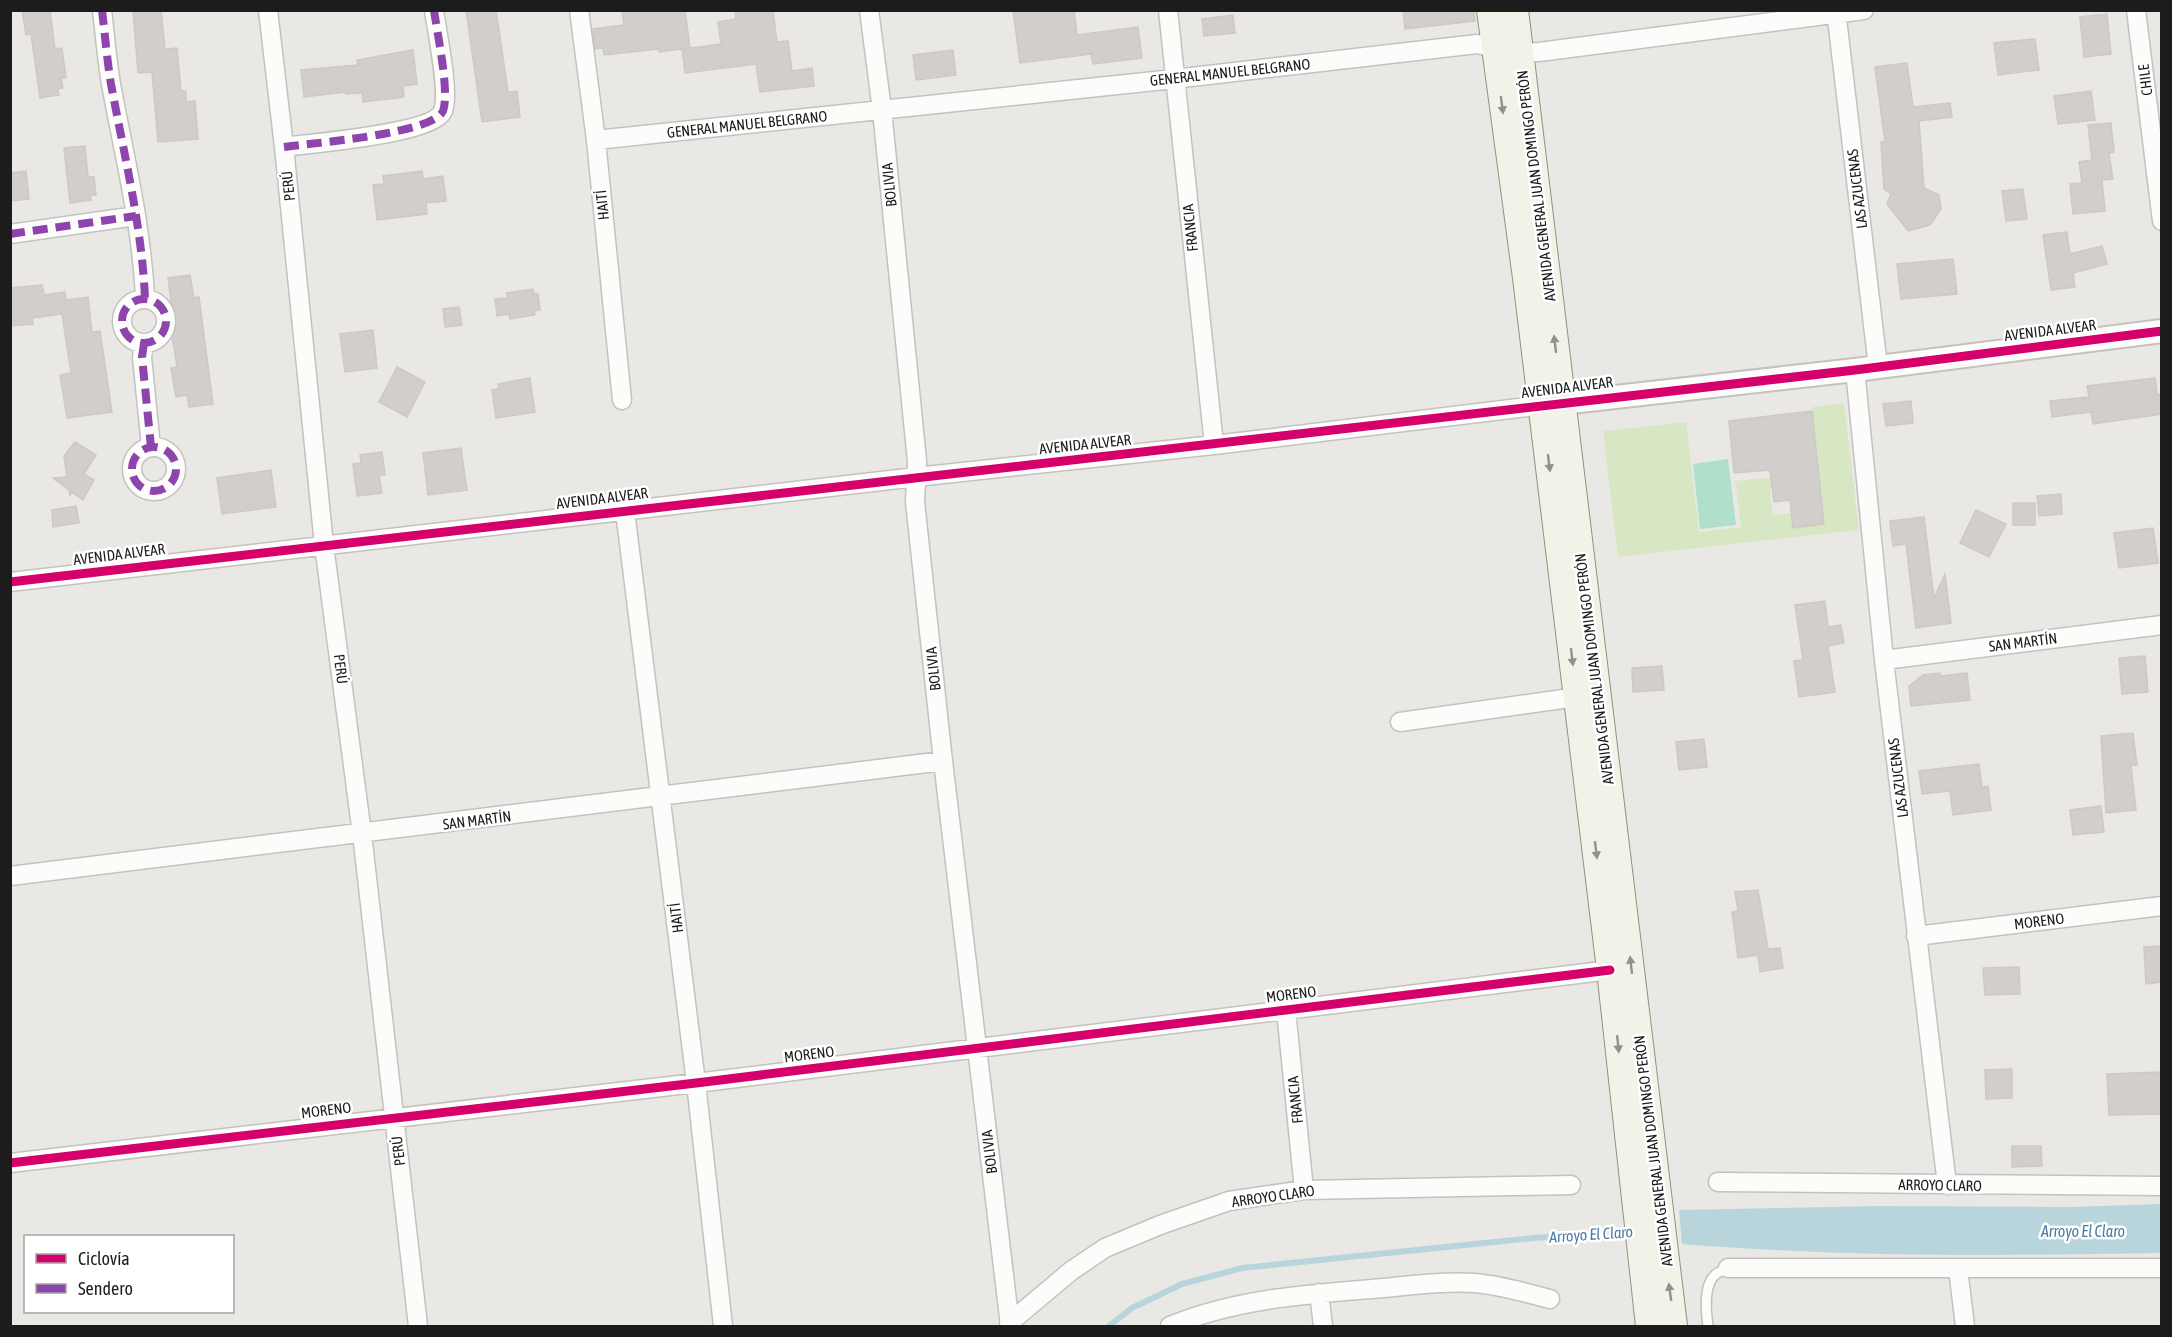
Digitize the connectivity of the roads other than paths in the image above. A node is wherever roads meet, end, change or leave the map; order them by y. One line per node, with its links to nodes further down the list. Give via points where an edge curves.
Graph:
1 (102, 10): 18 (street, via 111,83)
2 (268, 10): 17 (street, PERÚ)
3 (434, 10): 17 (street, via 446,97 442,113 432,122 409,130)
4 (579, 10): 16 (street, HAITÍ)
5 (869, 10): 15 (street, BOLIVIA)
6 (1168, 10): 14 (street, FRANCIA)
7 (1490, 10): 12 (main road, AVENIDA GENERAL JUAN DOMINGO PERÓN)
8 (1515, 10): 13 (main road, AVENIDA GENERAL JUAN DOMINGO PERÓN)
9 (1864, 10): 11 (street, GENERAL MANUEL BELGRANO)
10 (2136, 10): 19 (street, CHILE)
11 (1836, 12): 13 (street, GENERAL MANUEL BELGRANO); 24 (street, LAS AZUCENAS)
12 (1494, 47): 13 (street, GENERAL MANUEL BELGRANO); 14 (street, GENERAL MANUEL BELGRANO, via 1477,44); 27 (main road, AVENIDA GENERAL JUAN DOMINGO PERÓN, one-way to 27)
13 (1519, 53): 27 (main road, AVENIDA GENERAL JUAN DOMINGO PERÓN, one-way to 13)
14 (1174, 79): 15 (street, GENERAL MANUEL BELGRANO); 28 (street, FRANCIA)
15 (882, 110): 16 (street, GENERAL MANUEL BELGRANO); 30 (street, BOLIVIA)
16 (596, 140): 26 (street, HAITÍ)
17 (285, 147): 32 (street, PERÚ)
18 (136, 216): 20 (street); 21 (street)
19 (2162, 221)
20 (10, 234)
21 (145, 299): 23 (street, via 158,303 167,322 162,335); 23 (street, via 130,303 122,316 125,332 136,342)
22 (2162, 331): 24 (street, AVENIDA ALVEAR)
23 (144, 343): 29 (street)
24 (1878, 367): 25 (street, AVENIDA ALVEAR)
25 (1855, 370): 27 (street, AVENIDA ALVEAR); 35 (street, LAS AZUCENAS)
26 (622, 400)
27 (1552, 404): 28 (street, AVENIDA ALVEAR); 36 (main road, AVENIDA GENERAL JUAN DOMINGO PERÓN, one-way to 36); 55 (main road, AVENIDA GENERAL JUAN DOMINGO PERÓN, one-way to 27)
28 (1214, 445): 30 (street, AVENIDA ALVEAR)
29 (151, 447)
30 (916, 477): 31 (street, AVENIDA ALVEAR); 38 (street, BOLIVIA, via 915,502)
31 (625, 511): 32 (street, AVENIDA ALVEAR); 39 (street, HAITÍ)
32 (324, 545): 33 (street, AVENIDA ALVEAR); 40 (street, PERÚ)
33 (10, 582)
34 (2162, 625): 35 (street, SAN MARTÍN)
35 (1884, 660): 43 (street, LAS AZUCENAS)
36 (1577, 698): 37 (street); 44 (main road, AVENIDA GENERAL JUAN DOMINGO PERÓN, one-way to 44)
37 (1400, 722)
38 (943, 761): 39 (street, SAN MARTÍN); 46 (street, BOLIVIA)
39 (661, 797): 40 (street, SAN MARTÍN); 47 (street, HAITÍ)
40 (362, 834): 41 (street, SAN MARTÍN); 48 (street, PERÚ)
41 (10, 876)
42 (2162, 906): 43 (street, MORENO)
43 (1916, 936): 52 (street, LAS AZUCENAS)
44 (1610, 970): 45 (street, MORENO); 55 (main road, AVENIDA GENERAL JUAN DOMINGO PERÓN, one-way to 55)
45 (1286, 1010): 46 (street, MORENO); 54 (street, FRANCIA)
46 (978, 1048): 47 (street, MORENO); 62 (street, BOLIVIA)
47 (696, 1083): 48 (street, MORENO); 64 (street, HAITÍ)
48 (394, 1117): 49 (street, MORENO); 63 (street, PERÚ)
49 (10, 1163)
50 (1718, 1182): 52 (street, ARROYO CLARO)
51 (1571, 1185): 54 (street, ARROYO CLARO)
52 (1947, 1185): 53 (street, ARROYO CLARO)
53 (2162, 1186)
54 (1305, 1190): 62 (street, ARROYO CLARO, via 1229,1201 1105,1248 1071,1271)
55 (1646, 1191): 56 (main road, AVENIDA GENERAL JUAN DOMINGO PERÓN)
56 (1653, 1260): 67 (main road, AVENIDA GENERAL JUAN DOMINGO PERÓN); 68 (main road, AVENIDA GENERAL JUAN DOMINGO PERÓN, one-way to 56)
57 (1728, 1268): 59 (street); 69 (lane, via 1714,1275 1709,1286 1705,1310)
58 (2162, 1268): 59 (street)
59 (1958, 1269): 70 (street)
60 (1319, 1293): 61 (street, via 1475,1283); 65 (street, via 1242,1304); 66 (street)
61 (1550, 1299)
62 (1010, 1325)
63 (418, 1326)
64 (723, 1326)
65 (1170, 1326)
66 (1323, 1326)
67 (1649, 1326)
68 (1674, 1326)
69 (1708, 1326)
70 (1965, 1326)

